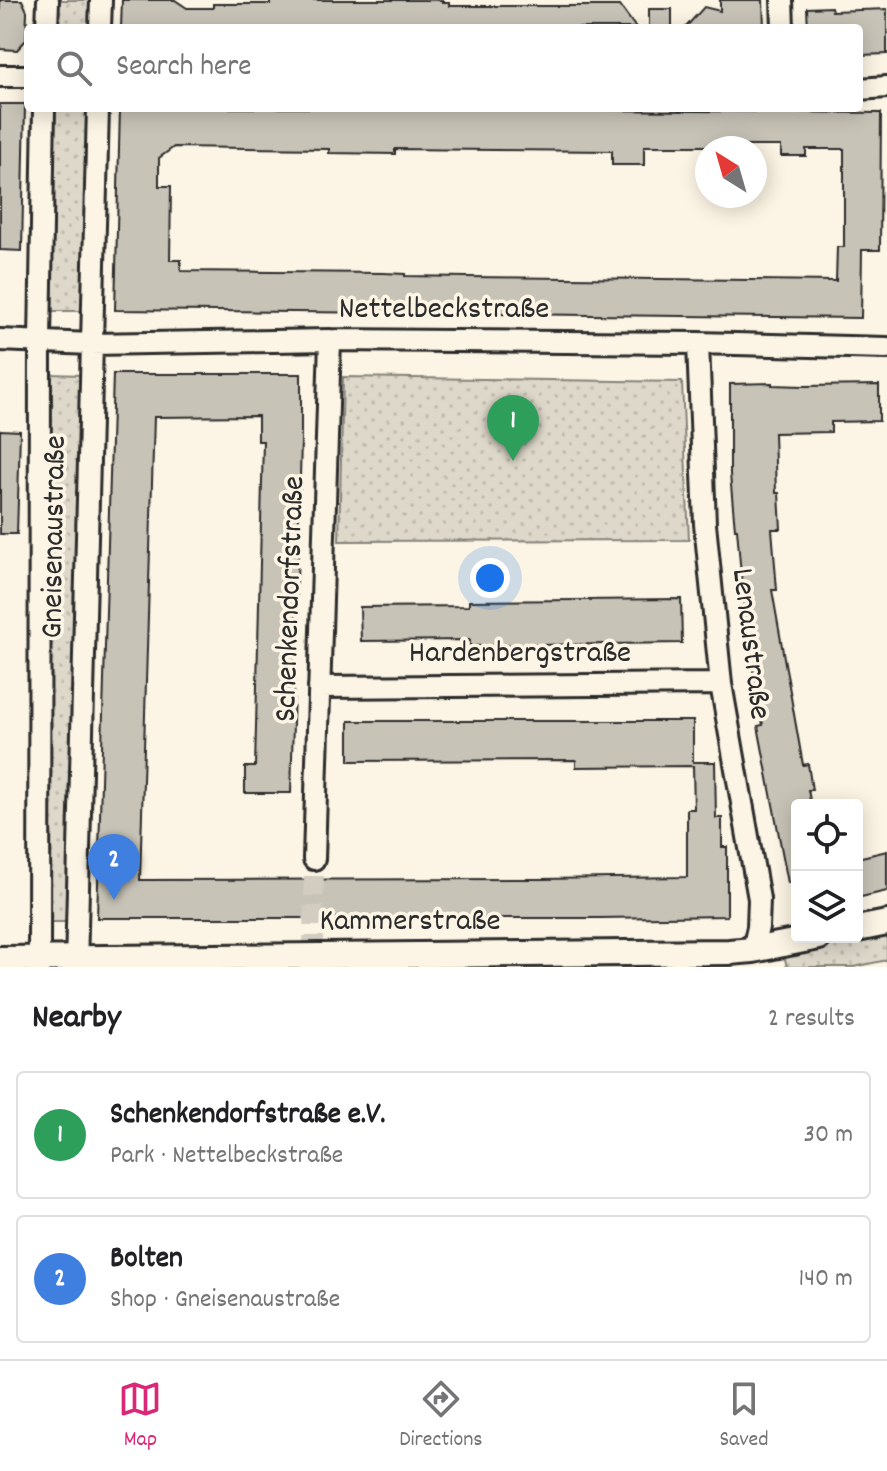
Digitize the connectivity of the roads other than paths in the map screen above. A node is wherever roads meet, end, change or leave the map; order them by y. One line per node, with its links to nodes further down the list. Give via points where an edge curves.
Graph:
1 (48, 0): 4 (street)
2 (101, 0): 5 (street)
3 (782, 0): 6 (street)
4 (47, 24)
5 (100, 24)
6 (783, 24)
7 (0, 76): 8 (street)
8 (24, 76)
9 (887, 87): 10 (street)
10 (863, 89)
11 (44, 112): 15 (street, Gneisenaustraße)
12 (98, 112): 17 (street, Gneisenaustraße)
13 (0, 340): 15 (street, Nettelbeckstraße)
14 (330, 340): 16 (street, Nettelbeckstraße); 17 (street, Nettelbeckstraße); 20 (street, Schenkendorfstraße)
15 (40, 341): 17 (street, Nettelbeckstraße); 27 (street, Gneisenaustraße)
16 (698, 343): 18 (street, Nettelbeckstraße); 19 (street, Lenaustraße, via 705,524)
17 (91, 344): 28 (street, Gneisenaustraße)
18 (887, 348)
19 (721, 684): 20 (street, Hardenbergstraße); 26 (street, Lenaustraße, via 759,899)
20 (319, 687): 21 (street, Schenkendorfstraße)
21 (314, 859)
22 (887, 923): 23 (street)
23 (863, 928)
24 (801, 943): 26 (street, Kammerstraße)
25 (0, 959): 27 (street, Kammerstraße)
26 (753, 959): 28 (street, Kammerstraße, via 716,953)
27 (39, 963): 28 (street, Kammerstraße)
28 (76, 963)

